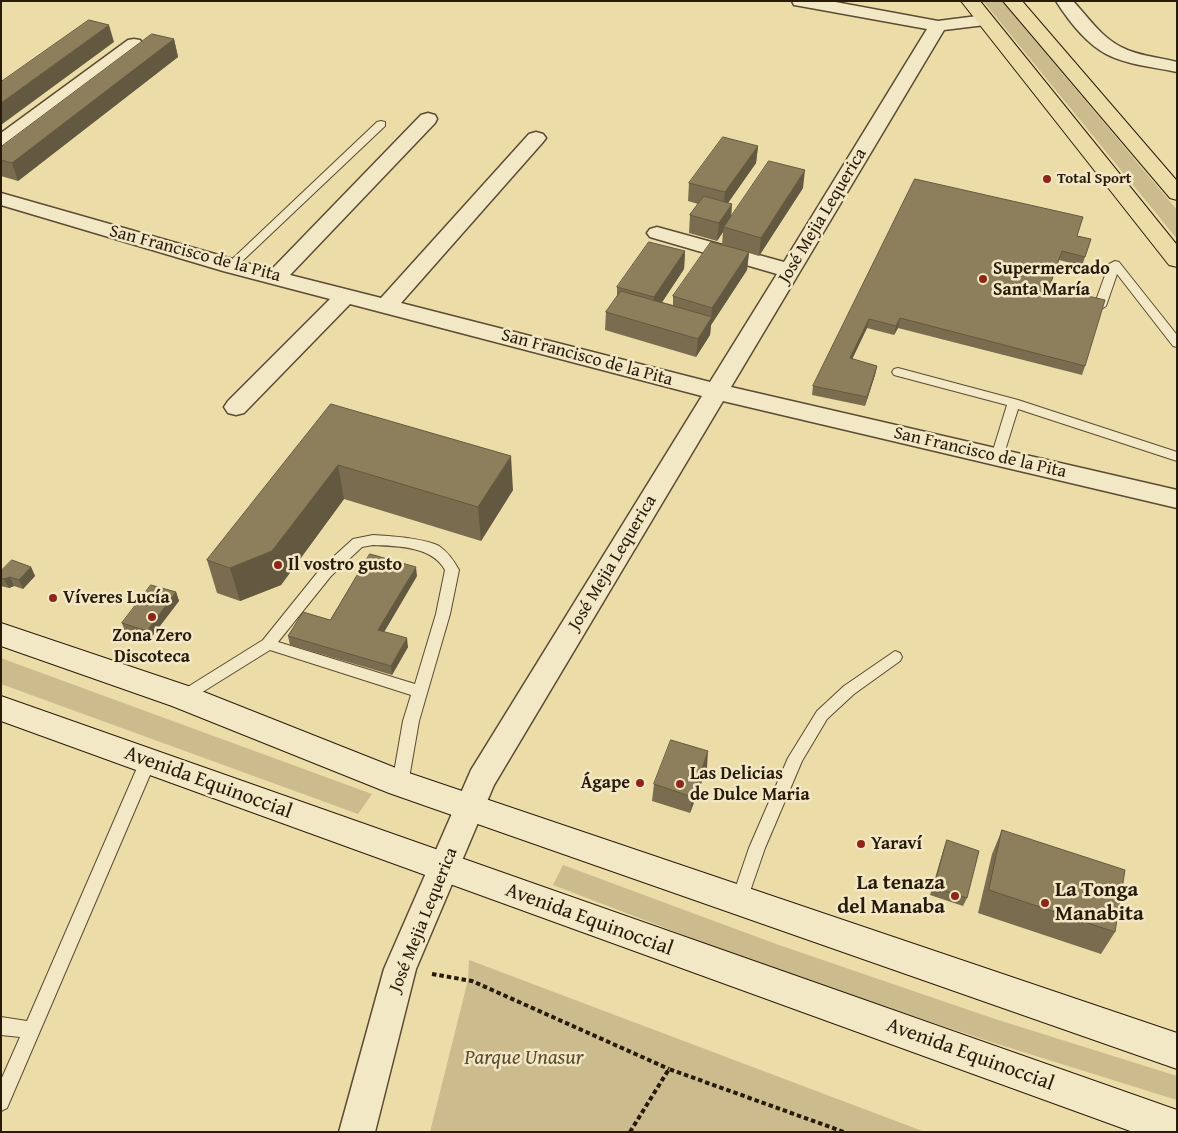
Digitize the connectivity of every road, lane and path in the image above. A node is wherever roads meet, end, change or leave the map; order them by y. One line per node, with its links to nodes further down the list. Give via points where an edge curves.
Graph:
1 (800, 1): 6 (street)
2 (970, 1): 5 (main road)
3 (1012, 1): 13 (main road)
4 (1064, 1): 8 (street, via 1114,50)
5 (985, 20): 6 (street); 16 (main road)
6 (938, 26): 18 (street, José Mejia Lequerica)
7 (134, 44): 12 (street)
8 (1177, 66)
9 (428, 119): 19 (street)
10 (381, 124): 17 (lane)
11 (536, 138): 21 (street)
12 (1, 142)
13 (1177, 194)
14 (1, 199): 17 (street, San Francisco de la Pita)
15 (657, 232): 18 (street)
16 (1177, 260)
17 (231, 266): 19 (street, San Francisco de la Pita)
18 (790, 271): 25 (street, José Mejia Lequerica)
19 (276, 276): 20 (street, San Francisco de la Pita)
20 (346, 295): 21 (street, San Francisco de la Pita); 27 (street)
21 (386, 306): 25 (street, San Francisco de la Pita)
22 (1100, 306): 23 (lane, via 1115,264)
23 (1177, 343)
24 (898, 372): 26 (lane)
25 (717, 392): 29 (street, San Francisco de la Pita); 39 (street, José Mejia Lequerica, via 482,779)
26 (1014, 404): 28 (lane); 29 (lane)
27 (236, 407)
28 (1177, 456)
29 (997, 457): 30 (street, San Francisco de la Pita)
30 (1177, 498)
31 (1, 634): 35 (main road)
32 (268, 644): 34 (lane); 34 (lane, via 326,572 358,543 397,541 434,550 452,570); 35 (lane)
33 (895, 657): 41 (lane, via 849,690 822,715 796,758 757,848)
34 (421, 692): 38 (lane)
35 (183, 697): 38 (main road)
36 (1, 708): 37 (main road, Avenida Equinoccial)
37 (148, 761): 40 (main road, Avenida Equinoccial); 44 (lane)
38 (400, 784): 39 (main road)
39 (471, 807): 40 (street, José Mejia Lequerica); 41 (main road)
40 (444, 868): 42 (street, José Mejia Lequerica); 48 (main road, Avenida Equinoccial)
41 (739, 901): 45 (main road)
42 (400, 969): 46 (path, via 472,981); 49 (street, José Mejia Lequerica)
43 (1, 1026): 44 (lane)
44 (32, 1030): 47 (lane)
45 (1177, 1051)
46 (669, 1069): 50 (path); 51 (path)
47 (1, 1102)
48 (1177, 1129)
49 (357, 1132)
50 (630, 1132)
51 (844, 1132)

